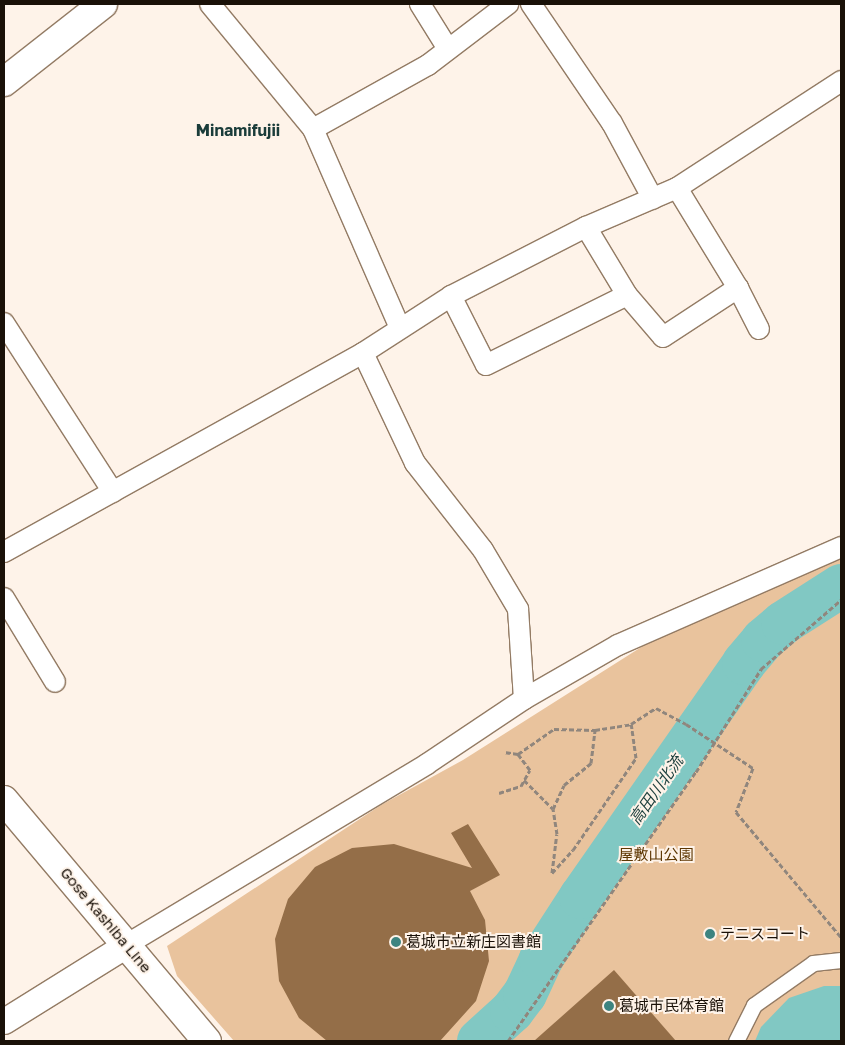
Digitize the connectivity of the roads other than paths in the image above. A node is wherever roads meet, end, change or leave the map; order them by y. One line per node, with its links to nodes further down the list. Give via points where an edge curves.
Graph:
1 (103, 4): 8 (main road)
2 (210, 4): 9 (street)
3 (420, 4): 6 (street)
4 (508, 4): 6 (street)
5 (531, 4): 11 (street, via 612,122)
6 (448, 49): 9 (street, via 428,65)
7 (841, 81): 10 (street)
8 (4, 82)
9 (313, 129): 17 (street)
10 (677, 188): 11 (street); 13 (street)
11 (653, 199): 12 (street)
12 (586, 227): 14 (street); 15 (street)
13 (738, 288): 14 (street, via 663,337); 18 (street)
14 (627, 295): 15 (street, via 486,365)
15 (451, 296): 17 (street)
16 (4, 323): 20 (street)
17 (400, 328): 19 (street)
18 (759, 329)
19 (363, 354): 20 (street); 25 (street, via 415,463 484,550 518,609)
20 (113, 492): 22 (street)
21 (841, 547): 25 (street, via 618,644)
22 (4, 552)
23 (4, 598): 24 (street)
24 (55, 682)
25 (524, 699): 27 (street, via 428,764)
26 (4, 800): 27 (main road, Gose Kashiba Line)
27 (126, 945): 29 (street); 30 (main road, Gose Kashiba Line)
28 (841, 960): 31 (street, via 813,963 754,1005)
29 (4, 1021)
30 (207, 1041)
31 (736, 1041)

